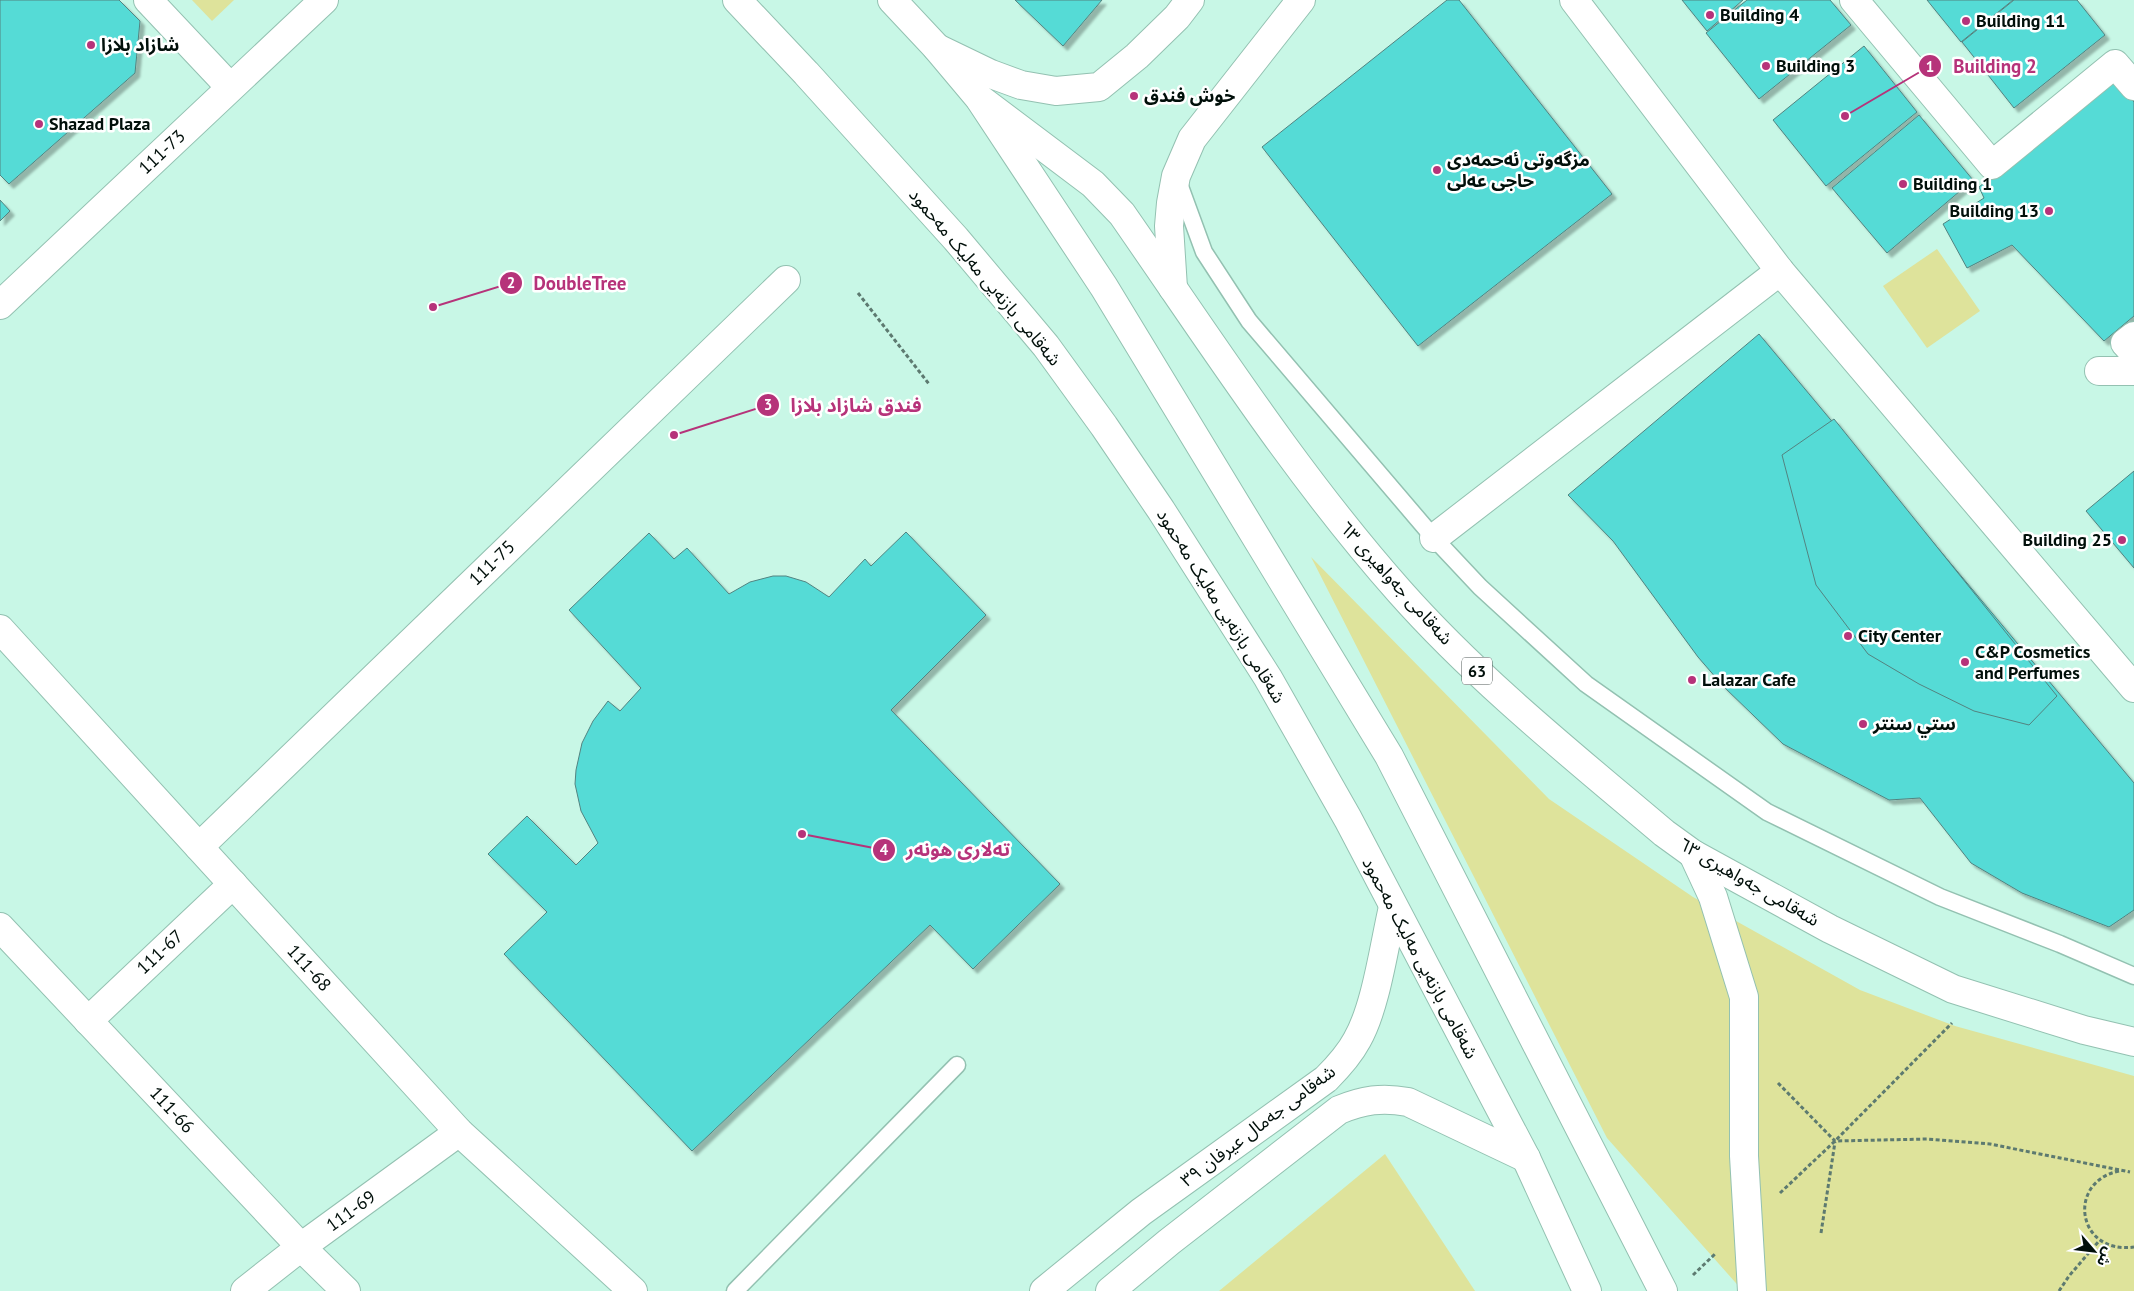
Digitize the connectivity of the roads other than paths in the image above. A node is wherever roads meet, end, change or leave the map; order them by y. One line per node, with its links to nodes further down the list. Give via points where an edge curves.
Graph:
1 (148, 0): 11 (main road)
2 (324, 0): 11 (main road, 111-73)
3 (737, 0): 28 (main road, شەقامی بازنەیی مەلیک مەحمود, via 956,239 1046,346 1104,426 1217,595 1268,678 1348,819)
4 (892, 0): 9 (main road)
5 (1190, 0): 9 (main road, via 1137,56 1099,87 1056,91 1022,85 990,74)
6 (1301, 0): 13 (main road, via 1192,139)
7 (1574, 0): 14 (main road)
8 (1854, 0): 10 (main road, via 1992,165 2115,64)
9 (937, 48): 12 (main road)
10 (2134, 86)
11 (230, 87): 17 (main road, 111-73)
12 (979, 98): 16 (main road, شەقامی جەواهیری ٦٣ / 63, via 1093,184 1122,214); 44 (main road, via 1104,288 1389,756)
13 (1176, 176): 16 (main road, via 1168,226); 22 (lane, via 1204,252 1249,321)
14 (1780, 271): 22 (main road); 24 (main road)
15 (786, 280): 25 (main road, 111-75)
16 (1173, 288): 26 (main road, شەقامی جەواهیری ٦٣ / 63, via 1307,481 1402,594 1494,688)
17 (0, 304)
18 (2134, 336): 19 (main road, via 2125,343)
19 (2134, 354)
20 (2099, 371): 21 (main road)
21 (2134, 372)
22 (1434, 538): 30 (lane, via 1480,587 1586,684 1766,812 1940,897)
23 (0, 629): 25 (main road, 111-68)
24 (2134, 688)
25 (199, 847): 27 (main road, 111-68)
26 (1693, 854): 32 (main road, شەقامی جەواهیری ٦٣ / 63, via 1830,929 1953,989 2084,1030); 45 (main road, via 1713,898 1744,997 1744,1156)
27 (233, 884): 31 (main road, 111-67); 34 (main road, 111-68)
28 (1393, 908): 35 (main road, شەقامی بازنەیی مەلیک مەحمود); 41 (main road, شەقامی جەمال عیرفان ٣٩, via 1367,1017 1358,1040 1344,1061 1326,1079 1141,1212)
29 (0, 927): 31 (main road, 111-66)
30 (2134, 976)
31 (88, 1021): 36 (main road, 111-66)
32 (2134, 1042)
33 (957, 1065): 40 (lane)
34 (459, 1132): 36 (main road, 111-69); 39 (main road, 111-68)
35 (1526, 1158): 42 (main road, شەقامی جەمال عیرفان ٣٩, via 1408,1102 1373,1099 1356,1103 1331,1116); 43 (main road, شەقامی بازنەیی مەلیک مەحمود)
36 (301, 1247): 37 (main road, 111-69); 38 (main road, 111-66)
37 (245, 1291)
38 (346, 1291)
39 (634, 1291)
40 (735, 1291)
41 (1044, 1291)
42 (1110, 1291)
43 (1588, 1291)
44 (1663, 1291)
45 (1752, 1291)

